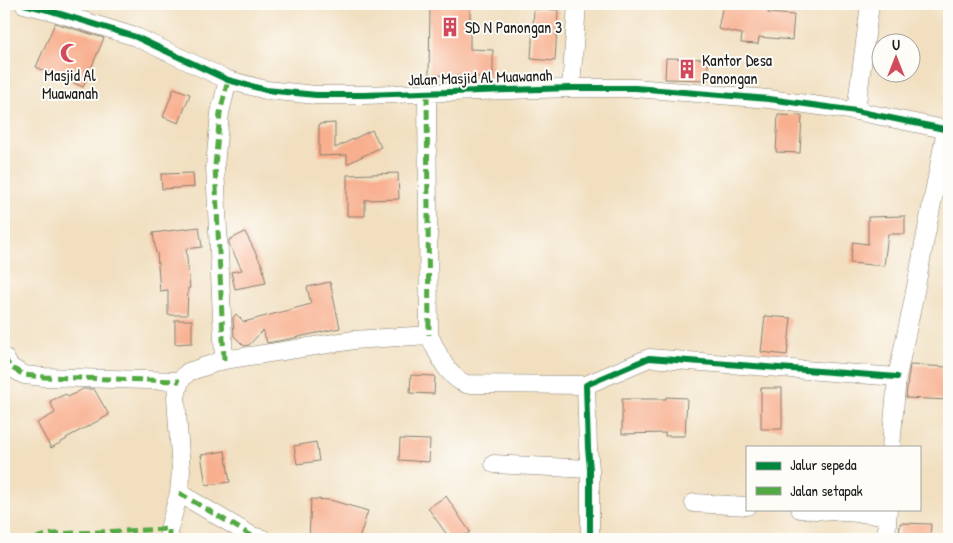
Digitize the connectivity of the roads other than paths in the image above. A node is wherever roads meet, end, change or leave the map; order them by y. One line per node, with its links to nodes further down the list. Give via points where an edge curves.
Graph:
1 (24, 4): 4 (street, Jalan Masjid Al Muawanah, via 136,37)
2 (577, 4): 5 (street)
3 (870, 4): 7 (street)
4 (228, 80): 6 (street, Jalan Masjid Al Muawanah, via 266,90 316,95); 11 (street, via 220,113 215,166)
5 (572, 88): 6 (street, Jalan Masjid Al Muawanah); 7 (street, Jalan Masjid Al Muawanah, via 635,88 769,99)
6 (427, 94): 9 (street)
7 (856, 111): 8 (street, Jalan Masjid Al Muawanah)
8 (948, 130): 12 (street)
9 (429, 335): 11 (street, via 354,340); 14 (street, via 444,366 459,382)
10 (4, 357): 13 (street, via 10,367 24,375)
11 (224, 360): 13 (street, via 188,372)
12 (897, 377): 14 (street, via 649,358); 15 (street)
13 (180, 381): 18 (street, via 176,397 181,471)
14 (586, 385): 17 (street)
15 (892, 446)
16 (494, 464): 17 (street)
17 (590, 469): 25 (street)
18 (179, 492): 23 (street); 24 (street, via 252,536)
19 (694, 503): 20 (street)
20 (746, 506)
21 (829, 510): 22 (street)
22 (887, 512): 26 (street)
23 (169, 539)
24 (263, 539)
25 (590, 539)
26 (886, 539)

